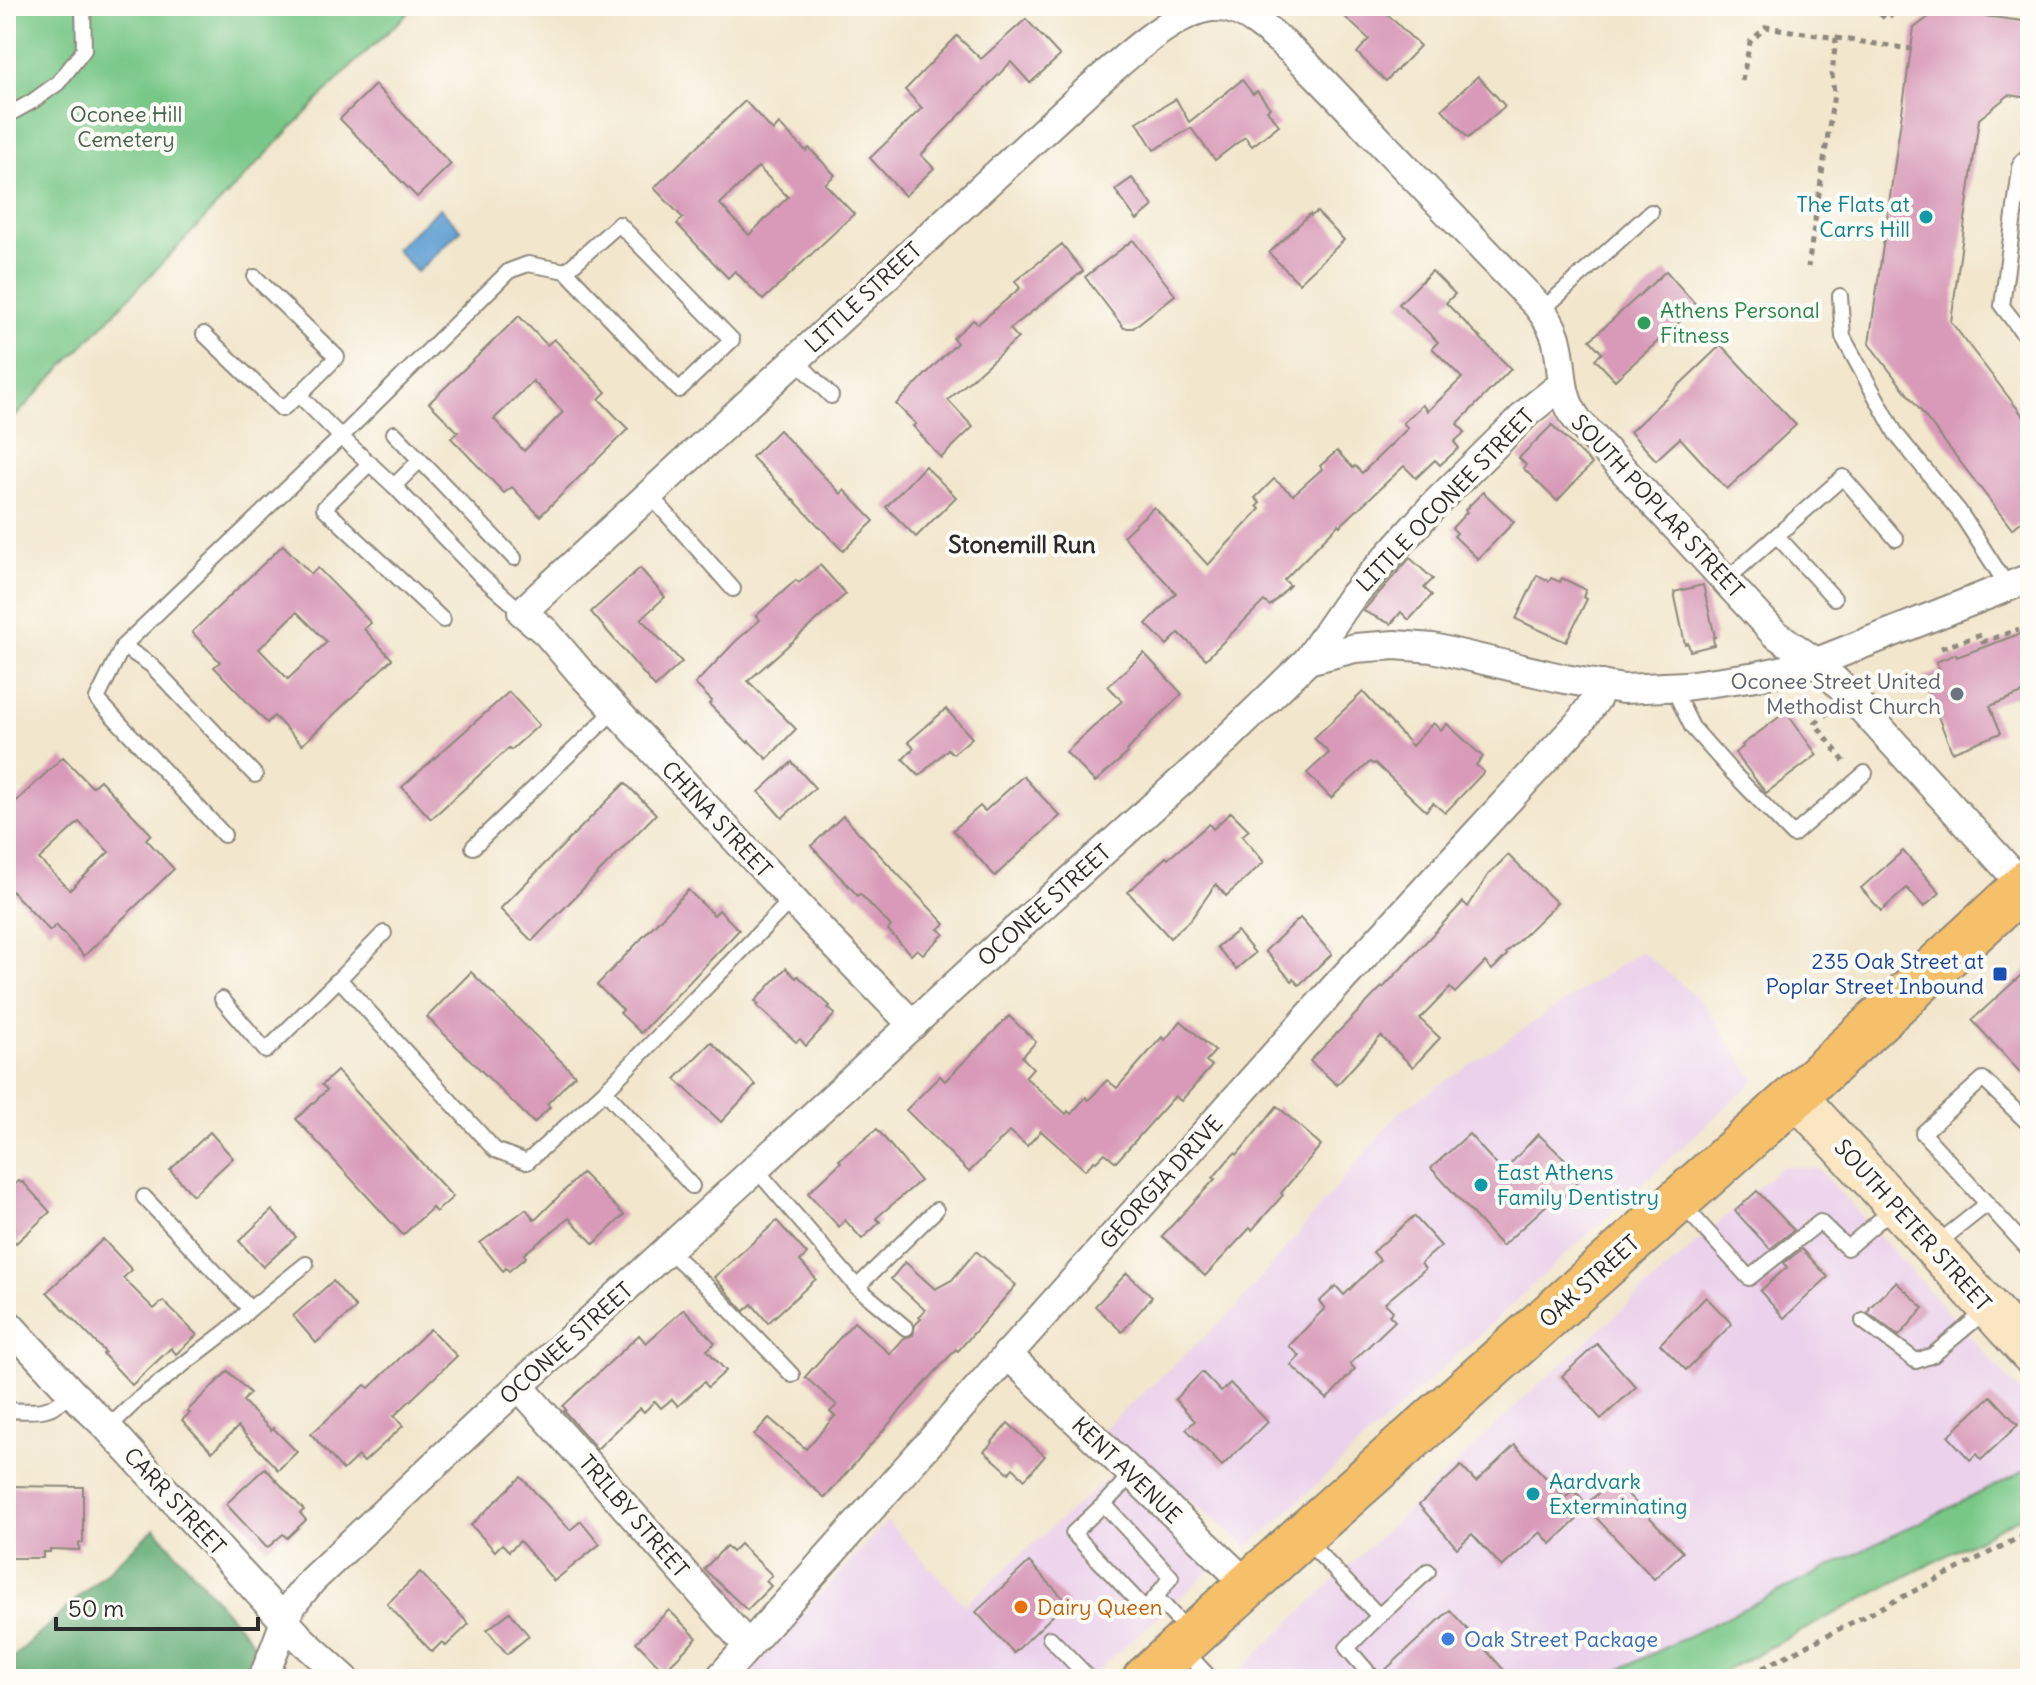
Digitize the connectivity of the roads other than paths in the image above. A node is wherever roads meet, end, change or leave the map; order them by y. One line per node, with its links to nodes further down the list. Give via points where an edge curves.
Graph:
1 (83, 6): 3 (lane, via 84,50 58,83)
2 (1219, 7): 9 (street, SOUTH POPLAR STREET, via 1257,22 1313,71); 12 (street, LITTLE STREET, via 1180,17 1130,54)
3 (6, 116)
4 (2030, 154): 11 (lane, via 2021,162 2002,306)
5 (1651, 212): 9 (lane)
6 (566, 271): 6 (lane, via 619,224 732,340 679,390); 17 (lane, via 528,264 509,271)
7 (255, 277): 14 (lane, via 337,357)
8 (1840, 296): 26 (lane, via 1843,337 1896,434)
9 (1541, 311): 13 (street, SOUTH POPLAR STREET, via 1556,338)
10 (204, 334): 14 (lane, via 282,409)
11 (2030, 342)
12 (795, 359): 15 (lane); 21 (street, LITTLE STREET)
13 (1563, 387): 25 (street, SOUTH POPLAR STREET, via 1578,421); 32 (street, LITTLE OCONEE STREET, via 1529,411 1434,505 1350,599)
14 (299, 395): 17 (lane)
15 (831, 396)
16 (394, 433): 18 (lane)
17 (341, 437): 19 (lane); 31 (lane)
18 (420, 460): 20 (lane); 24 (lane)
19 (370, 463): 20 (lane); 30 (lane, via 324,508)
20 (394, 486): 29 (lane)
21 (649, 494): 27 (lane); 29 (street, LITTLE STREET)
22 (1777, 536): 23 (lane, via 1843,477); 25 (lane); 28 (lane)
23 (1896, 539)
24 (514, 558)
25 (1726, 580): 33 (street, SOUTH POPLAR STREET, via 1774,633)
26 (2019, 582): 33 (street, OCONEE STREET)
27 (733, 589)
28 (1834, 598)
29 (522, 612): 36 (street, CHINA STREET)
30 (443, 620)
31 (123, 646): 37 (lane, via 151,665); 39 (lane, via 97,699)
32 (1308, 660): 34 (street, OCONEE STREET, via 1355,648 1412,646); 46 (street, OCONEE STREET)
33 (1817, 663): 35 (street, OCONEE STREET); 41 (street, SOUTH POPLAR STREET)
34 (1602, 685): 35 (street, OCONEE STREET); 68 (street, GEORGIA DRIVE, via 1579,723)
35 (1672, 686): 38 (lane, via 1692,727 1793,835)
36 (615, 710): 40 (lane); 42 (street, CHINA STREET)
37 (255, 775)
38 (1862, 776)
39 (224, 835)
40 (473, 847)
41 (2028, 886): 48 (main road, OAK STREET)
42 (792, 899): 46 (street, CHINA STREET); 47 (lane)
43 (384, 933): 44 (lane)
44 (339, 979): 45 (lane, via 266,1051); 47 (lane, via 495,1150 527,1162)
45 (222, 999)
46 (913, 1025): 50 (street, OCONEE STREET)
47 (605, 1091): 51 (lane)
48 (1796, 1096): 53 (main road, OAK STREET); 55 (street, SOUTH PETER STREET)
49 (2030, 1125): 54 (lane, via 1983,1079 1923,1133)
50 (756, 1169): 58 (street, OCONEE STREET); 61 (lane)
51 (692, 1186)
52 (144, 1197): 63 (lane)
53 (1679, 1201): 55 (lane, via 1749,1278 1820,1222 1847,1248); 76 (main road, OAK STREET)
54 (1987, 1204): 57 (lane); 59 (lane)
55 (1896, 1206): 57 (street, SOUTH PETER STREET)
56 (936, 1210): 61 (lane)
57 (1933, 1247): 62 (street, SOUTH PETER STREET)
58 (668, 1250): 69 (lane); 70 (street, OCONEE STREET)
59 (2030, 1251)
60 (306, 1264): 63 (lane)
61 (857, 1287): 66 (lane)
62 (1989, 1308): 64 (lane, via 1933,1355 1916,1361); 67 (street, SOUTH PETER STREET)
63 (250, 1309): 73 (lane)
64 (1863, 1321)
65 (6, 1322): 71 (street, CARR STREET)
66 (906, 1328)
67 (2030, 1353)
68 (1007, 1354): 74 (street, KENT AVENUE); 84 (street, GEORGIA DRIVE)
69 (792, 1375)
70 (519, 1386): 81 (street, OCONEE STREET, via 312,1580 291,1606); 84 (street, TRILBY STREET)
71 (72, 1393): 72 (lane, via 48,1410); 73 (street, CARR STREET)
72 (6, 1410)
73 (108, 1428): 81 (street, CARR STREET)
74 (1132, 1474): 75 (lane); 78 (street, KENT AVENUE)
75 (1104, 1504): 79 (lane, via 1171,1577); 79 (lane, via 1073,1533 1145,1609)
76 (1302, 1536): 78 (main road, OAK STREET); 80 (lane)
77 (1428, 1571): 80 (lane)
78 (1248, 1585): 83 (main road, OAK STREET)
79 (1156, 1597): 83 (lane)
80 (1379, 1616): 91 (lane, via 1347,1648)
81 (286, 1623): 85 (street, OCONEE STREET); 86 (street, CARR STREET)
82 (1050, 1638): 88 (lane)
83 (1187, 1642): 89 (main road, OAK STREET); 90 (lane)
84 (748, 1646): 87 (street, GEORGIA DRIVE)
85 (263, 1679)
86 (345, 1679)
87 (719, 1679)
88 (1090, 1679)
89 (1145, 1679)
90 (1211, 1679)
91 (1374, 1679)

